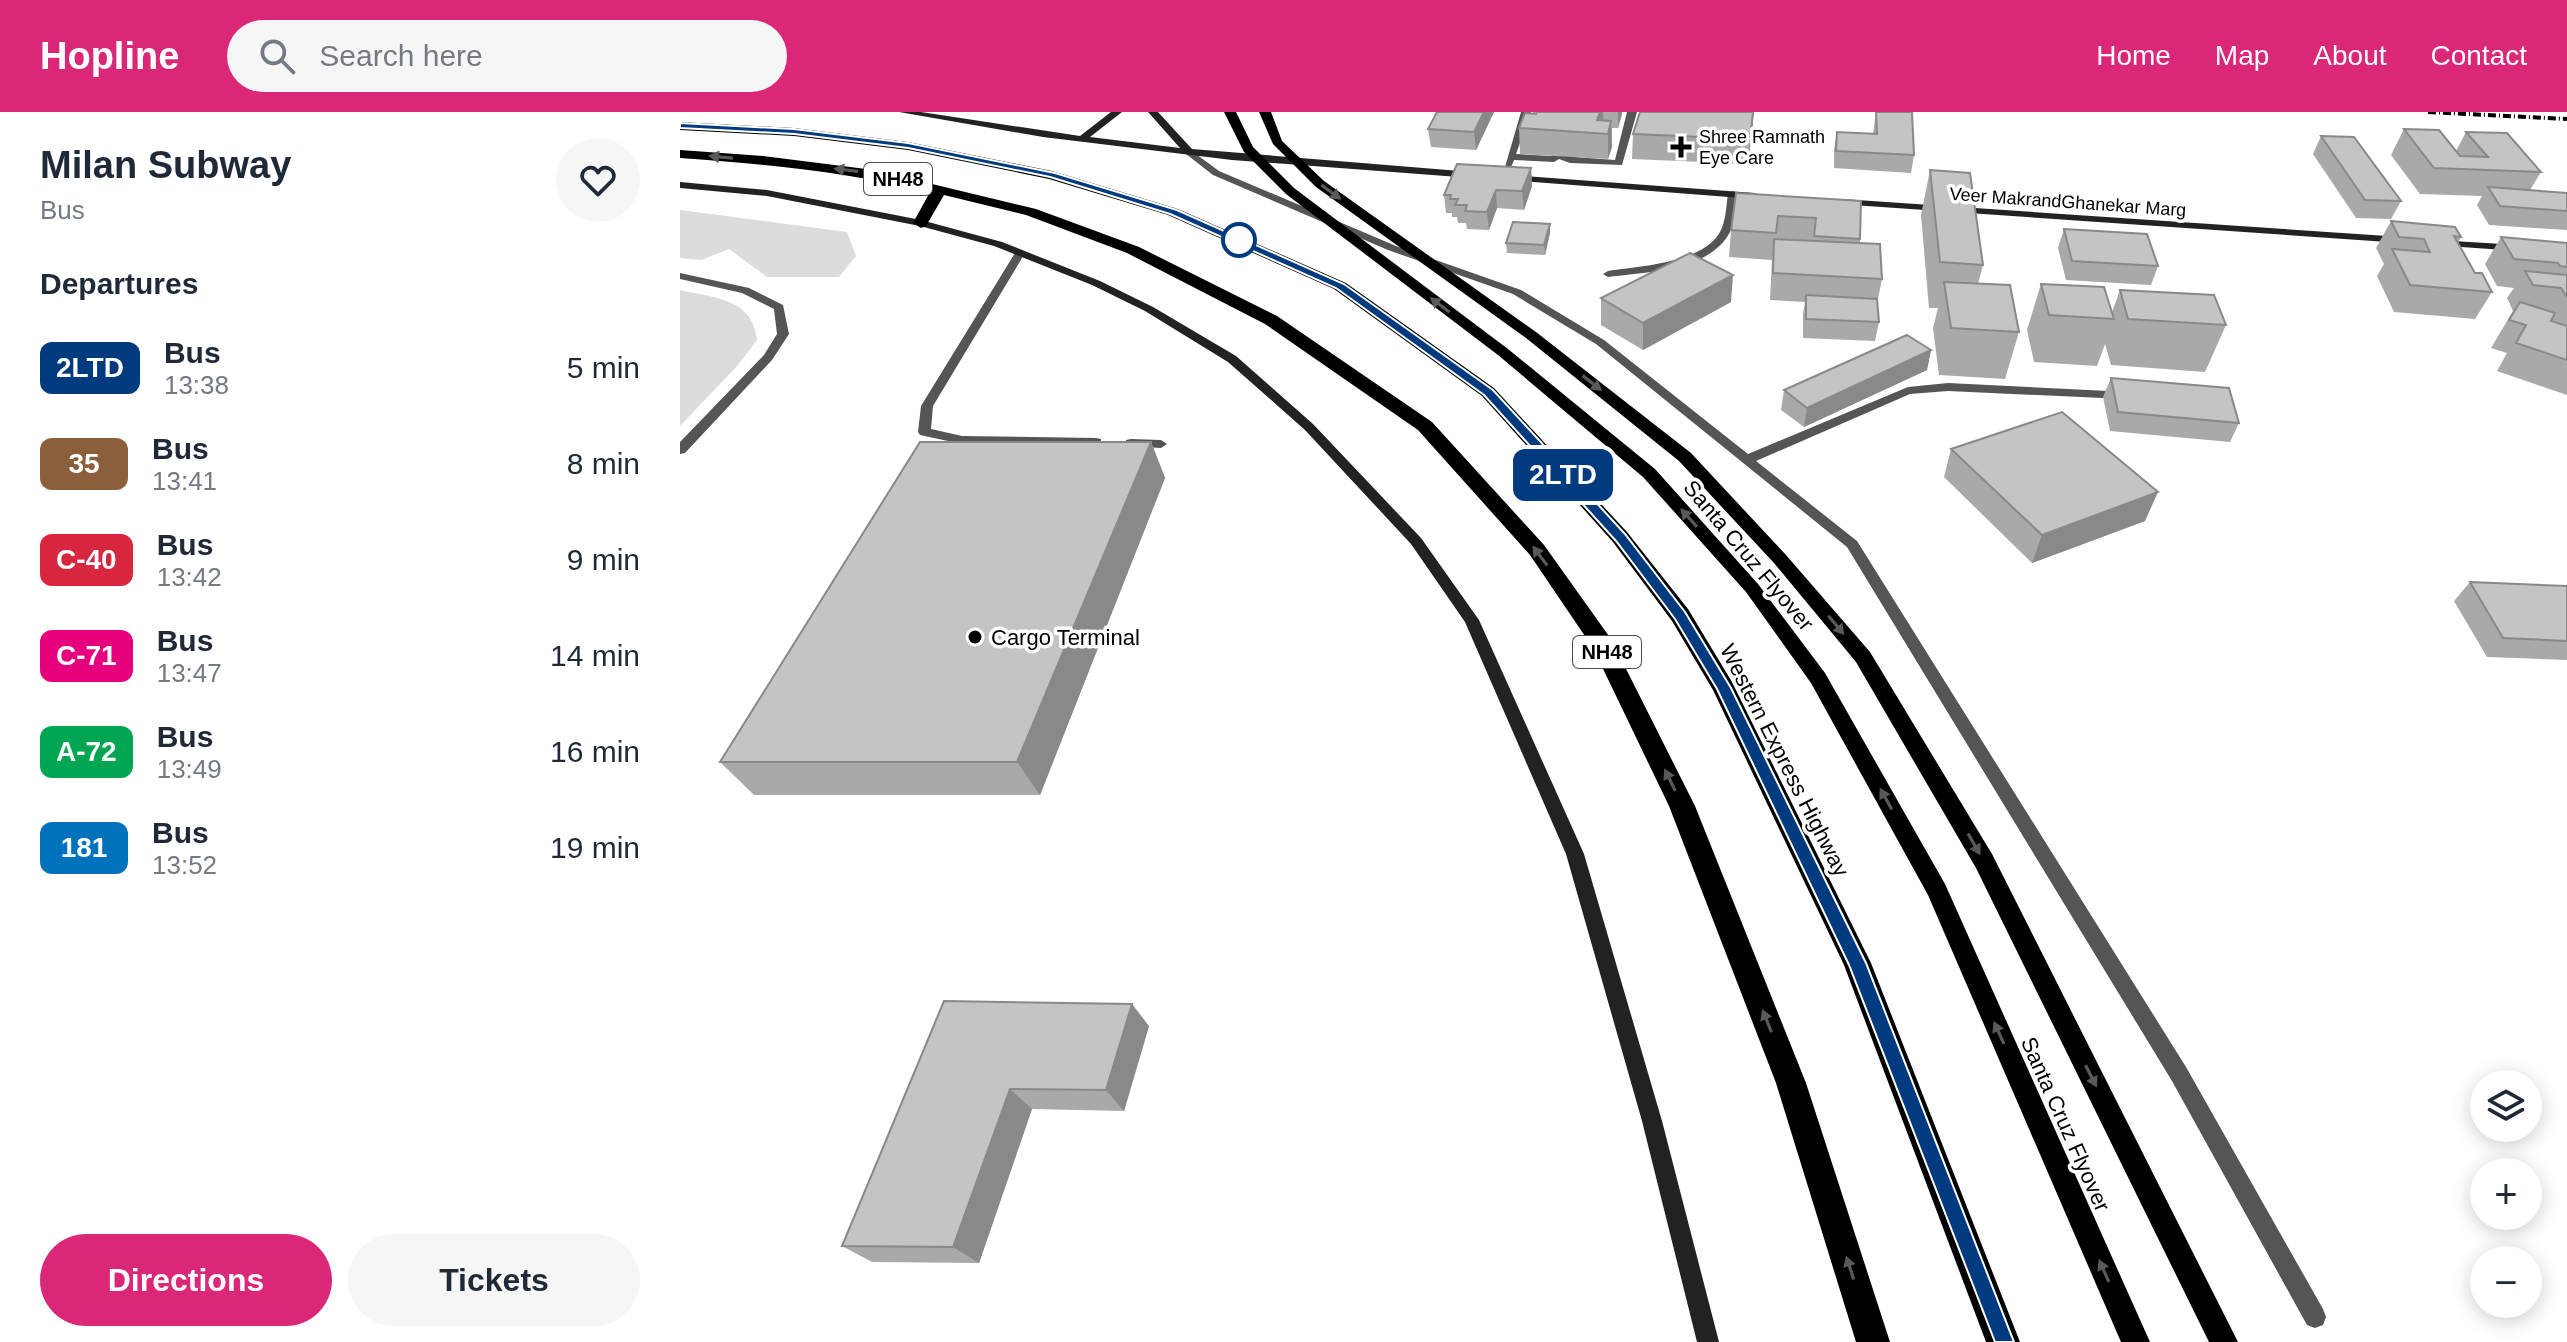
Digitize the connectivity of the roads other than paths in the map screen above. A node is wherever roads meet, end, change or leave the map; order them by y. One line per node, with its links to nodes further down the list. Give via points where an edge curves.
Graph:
1 (904, 112): 9 (street)
2 (1117, 112): 9 (street)
3 (1153, 112): 10 (street)
4 (1230, 112): 36 (main road, Santa Cruz Flyover, one-way to 4, via 1937,891 1818,678 1752,588 1649,473 1503,352 1290,191 1248,149)
5 (1265, 112): 37 (main road, one-way to 37, via 1277,142 1320,184 1531,335 1685,457 1863,657 1984,861)
6 (1526, 112): 12 (street)
7 (1632, 112): 13 (street, via 1620,162)
8 (680, 126): 35 (highway, Western Express Highway / NH48, via 908,146 1052,175 1173,212 1340,286 1488,392 1620,537 1680,615 1724,688 1857,963)
9 (1081, 139): 10 (street)
10 (1189, 152): 14 (street); 31 (street, via 1216,173 1377,242 1517,292 1600,342)
11 (680, 154): 17 (highway, NH48, one-way to 11, via 874,174)
12 (1511, 157): 13 (street); 15 (street, via 1502,177)
13 (1601, 162): 15 (street)
14 (1487, 176)
15 (1594, 184): 18 (street)
16 (680, 185): 21 (street, via 767,193)
17 (940, 188): 21 (highway); 34 (highway, NH48, one-way to 17, via 1791,1083 1682,806 1603,645 1537,550 1425,426 1271,320 1133,250 1031,212)
18 (1733, 194): 19 (street); 26 (street, via 1726,232 1701,255)
19 (1763, 196)
20 (1837, 202): 22 (street, Veer MakrandGhanekar Marg)
21 (921, 223): 25 (street)
22 (2408, 241)
23 (2424, 242): 24 (street)
24 (2535, 249)
25 (1020, 253): 29 (street, via 927,406 924,432 962,440); 33 (street, via 1149,309 1232,359 1309,427 1416,541 1472,620 1575,854 1652,1121)
26 (1608, 274)
27 (680, 276): 30 (street, via 745,290 779,307 783,334 768,357)
28 (2138, 395): 31 (street, via 1948,387 1908,391)
29 (1161, 444)
30 (680, 450)
31 (1749, 459): 32 (street, via 1852,544 2179,1074)
32 (2315, 1317)
33 (1708, 1342)
34 (1873, 1342)
35 (2003, 1342)
36 (2136, 1342)
37 (2224, 1342)

